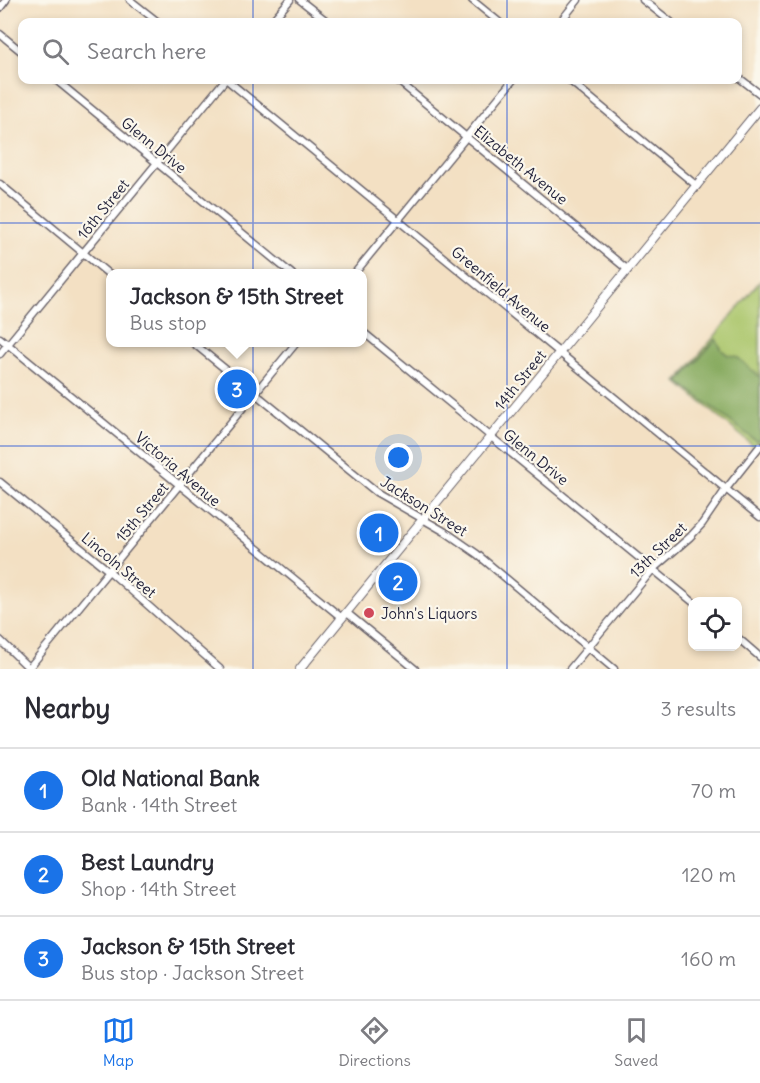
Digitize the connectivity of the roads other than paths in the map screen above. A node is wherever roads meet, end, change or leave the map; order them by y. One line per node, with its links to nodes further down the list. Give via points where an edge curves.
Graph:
1 (6, 0): 8 (street)
2 (130, 0): 9 (street)
3 (290, 0): 10 (street)
4 (300, 0): 11 (street)
5 (472, 0): 12 (street)
6 (578, 0): 13 (street)
7 (643, 0): 14 (street)
8 (0, 8)
9 (153, 18)
10 (274, 18)
11 (323, 18)
12 (494, 18)
13 (563, 18)
14 (665, 18)
15 (0, 34): 16 (street)
16 (18, 49)
17 (742, 80): 24 (street)
18 (61, 84): 27 (street, Glenn Drive)
19 (223, 84): 27 (street, 16th Street)
20 (231, 84): 30 (street, Greenfield Avenue)
21 (402, 84): 26 (street, Elizabeth Avenue)
22 (510, 84): 26 (street)
23 (573, 84): 29 (street)
24 (760, 94)
25 (760, 108): 29 (street, 14th Street)
26 (466, 136): 30 (street); 34 (street, Elizabeth Avenue)
27 (157, 163): 31 (street, 16th Street); 32 (street, Glenn Drive)
28 (0, 184): 31 (street)
29 (697, 186): 34 (street, 14th Street)
30 (398, 220): 33 (street); 41 (street, Greenfield Avenue)
31 (83, 253): 35 (street); 38 (street, 16th Street)
32 (287, 269)
33 (357, 269)
34 (628, 270): 41 (street, 14th Street)
35 (106, 272)
36 (367, 335): 44 (street, Glenn Drive)
37 (0, 338): 38 (street, Victoria Avenue)
38 (8, 344): 42 (street, 16th Street); 47 (street, Victoria Avenue)
39 (198, 347): 43 (street, Jackson Street)
40 (293, 347): 43 (street, 15th Street)
41 (560, 353): 44 (street, 14th Street); 48 (street, Greenfield Avenue)
42 (0, 354)
43 (255, 394): 47 (street, 15th Street); 50 (street, Jackson Street, via 376,492)
44 (492, 436): 50 (street, 14th Street); 51 (street, Glenn Drive)
45 (760, 447): 48 (street, 13th Street)
46 (0, 482): 52 (street, Lincoln Street)
47 (179, 486): 52 (street, 15th Street); 54 (street, Victoria Avenue)
48 (726, 489): 49 (street, Greenfield Avenue); 51 (street, 13th Street, via 693,533)
49 (760, 517)
50 (423, 519): 54 (street, 14th Street); 57 (street, Jackson Street, via 477,554)
51 (653, 568): 53 (street, Glenn Drive); 57 (street, 13th Street)
52 (109, 571): 59 (street, 15th Street); 60 (street, Lincoln Street)
53 (688, 598)
54 (344, 616): 61 (street, 14th Street); 62 (street, Victoria Avenue)
55 (0, 640): 59 (street)
56 (742, 642): 58 (street)
57 (587, 647): 63 (street, 13th Street); 64 (street, Jackson Street)
58 (760, 657)
59 (29, 669)
60 (220, 669)
61 (300, 669)
62 (415, 669)
63 (570, 669)
64 (614, 669)

